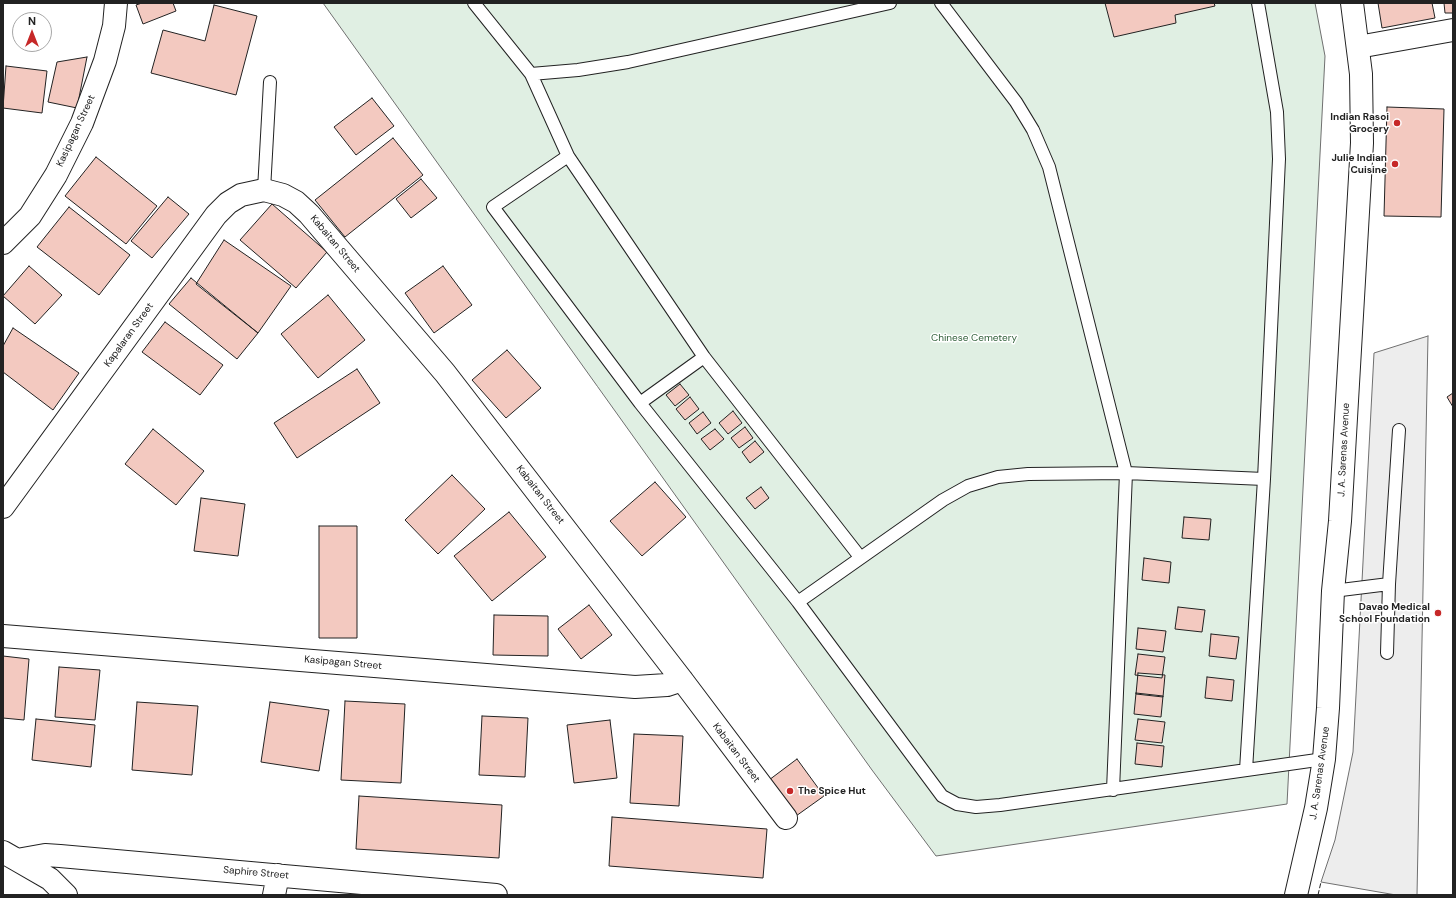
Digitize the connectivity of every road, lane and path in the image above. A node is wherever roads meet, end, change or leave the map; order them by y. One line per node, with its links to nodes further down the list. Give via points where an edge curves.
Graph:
1 (116, 3): 13 (street, Kasipagan Street, via 114,26 105,61 82,123 56,175 30,216)
2 (474, 3): 9 (lane)
3 (890, 3): 9 (lane, via 628,62)
4 (941, 3): 17 (lane, via 1016,102 1049,167)
5 (1258, 3): 18 (lane, via 1277,112 1279,159)
6 (1352, 3): 8 (street, J. A. Sarenas Avenue)
7 (1453, 30): 8 (street)
8 (1358, 47): 22 (street, J. A. Sarenas Avenue, via 1362,143 1340,521)
9 (531, 74): 11 (lane)
10 (270, 82): 12 (lane)
11 (568, 156): 14 (lane); 15 (lane, via 494,207)
12 (269, 191): 19 (street, Kapalaran Street, via 241,195 216,215); 26 (street, Kabaitan Street, via 296,202 309,214 445,374)
13 (3, 243)
14 (704, 357): 15 (lane); 20 (lane)
15 (640, 403): 23 (lane)
16 (1399, 430): 21 (lane)
17 (1126, 473): 18 (lane); 20 (lane, via 1028,474 998,477 968,486 943,500); 29 (lane)
18 (1264, 479): 28 (lane)
19 (3, 507)
20 (860, 557): 23 (lane)
21 (1389, 584): 22 (lane); 25 (lane)
22 (1333, 591): 27 (street, J. A. Sarenas Avenue)
23 (798, 602): 29 (lane, via 942,796 957,804 976,807)
24 (3, 636): 26 (street, Kasipagan Street, via 635,687 666,685)
25 (1387, 653)
26 (682, 680): 30 (street, Kabaitan Street)
27 (1324, 759): 28 (lane); 36 (street, J. A. Sarenas Avenue, via 1316,808)
28 (1246, 770): 29 (lane)
29 (1113, 790)
30 (786, 818)
31 (10, 856): 32 (street, Saphire Street, via 45,855); 34 (street, via 50,879)
32 (276, 885): 33 (street, Saphire Street)
33 (451, 893): 35 (street, Saphire Street)
34 (66, 895)
35 (496, 895)
36 (1296, 895)

